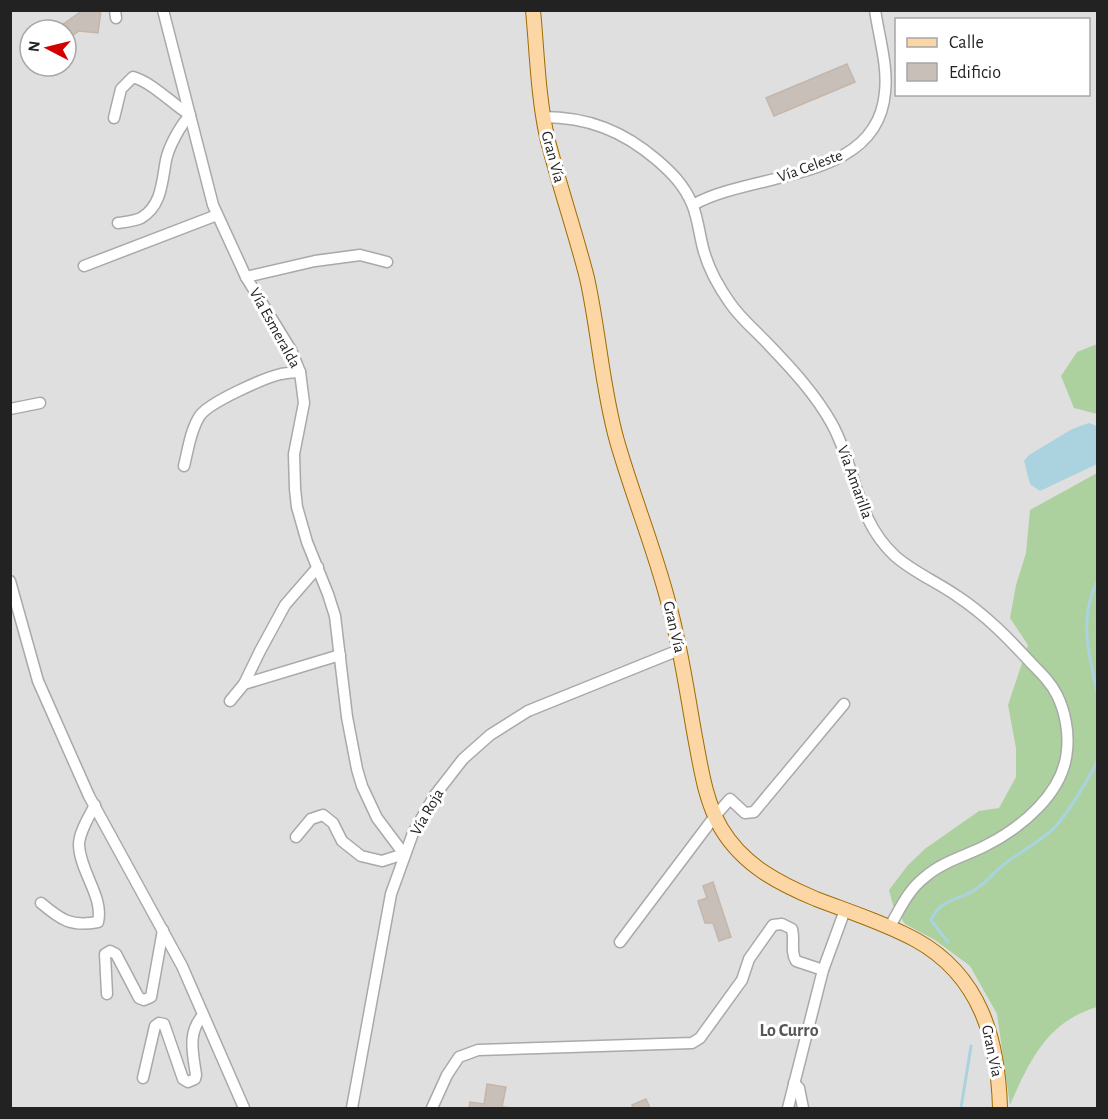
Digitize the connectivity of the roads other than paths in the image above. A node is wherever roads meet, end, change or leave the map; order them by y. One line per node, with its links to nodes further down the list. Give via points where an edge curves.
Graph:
1 (163, 10): 4 (street, Vía Esmeralda)
2 (533, 10): 5 (main road, Gran Vía)
3 (875, 10): 7 (street, Vía Celeste, via 885,94 880,116 869,135 843,156 794,175 708,196)
4 (190, 115): 6 (street, via 147,81 134,76 121,89); 8 (street, Vía Esmeralda); 9 (street, via 167,158 158,201 141,218)
5 (543, 117): 7 (street, Vía Amarilla, via 587,121 625,136 675,176); 19 (main road, Gran Vía, via 587,279 608,406 658,566)
6 (114, 118)
7 (693, 205): 30 (street, Vía Amarilla, via 715,279 742,319 822,408 842,442 861,507 880,540 900,560 965,601 1004,633 1050,682 1064,717 1067,752 1062,772 1040,804 1004,835 923,878)
8 (217, 215): 11 (street); 12 (street, Vía Esmeralda)
9 (118, 223)
10 (387, 262): 12 (street, via 360,255)
11 (84, 266)
12 (246, 277): 13 (street, Vía Esmeralda, via 291,350)
13 (300, 372): 16 (street, via 280,374 216,402 200,415); 17 (street, Vía Esmeralda, via 304,403 296,437 295,489 301,525)
14 (40, 403): 15 (street)
15 (10, 409)
16 (184, 466)
17 (318, 567): 20 (street, Vía Esmeralda, via 335,616); 21 (street, via 285,605)
18 (10, 581): 24 (street, via 38,681)
19 (679, 650): 25 (main road, Gran Vía, via 703,780); 27 (street, Vía Roja, via 528,711 489,735 448,776)
20 (340, 655): 21 (street); 27 (street, Vía Esmeralda, via 353,752 362,786 377,818)
21 (244, 684): 22 (street)
22 (230, 701)
23 (844, 704): 25 (street, via 754,812 745,813 730,799)
24 (95, 805): 28 (street, via 79,843 101,911 98,922 86,925 60,919); 31 (street)
25 (714, 816): 29 (main road, Gran Vía, via 739,852 761,872); 32 (street)
26 (296, 837): 27 (street, via 311,819 323,815 333,823 342,841 361,856 382,861)
27 (404, 854): 39 (street, Vía Roja, via 386,915)
28 (41, 903)
29 (845, 910): 30 (main road, Gran Vía); 33 (street)
30 (889, 928): 43 (main road, Gran Vía, via 932,951 972,994 992,1037)
31 (163, 930): 34 (street, via 151,997 139,998 116,954 110,951 105,954); 35 (street)
32 (620, 942)
33 (823, 970): 37 (street); 40 (street, via 796,961 792,955 792,929 773,925 749,959 741,981 700,1038 692,1043 478,1050 459,1057)
34 (107, 994)
35 (203, 1015): 36 (street, via 192,1036 195,1079 183,1079 164,1024 159,1023 155,1026); 38 (street)
36 (143, 1078)
37 (794, 1083): 41 (street); 42 (street, via 799,1088)
38 (244, 1108)
39 (352, 1108)
40 (432, 1108)
41 (788, 1108)
42 (803, 1108)
43 (1000, 1108)

